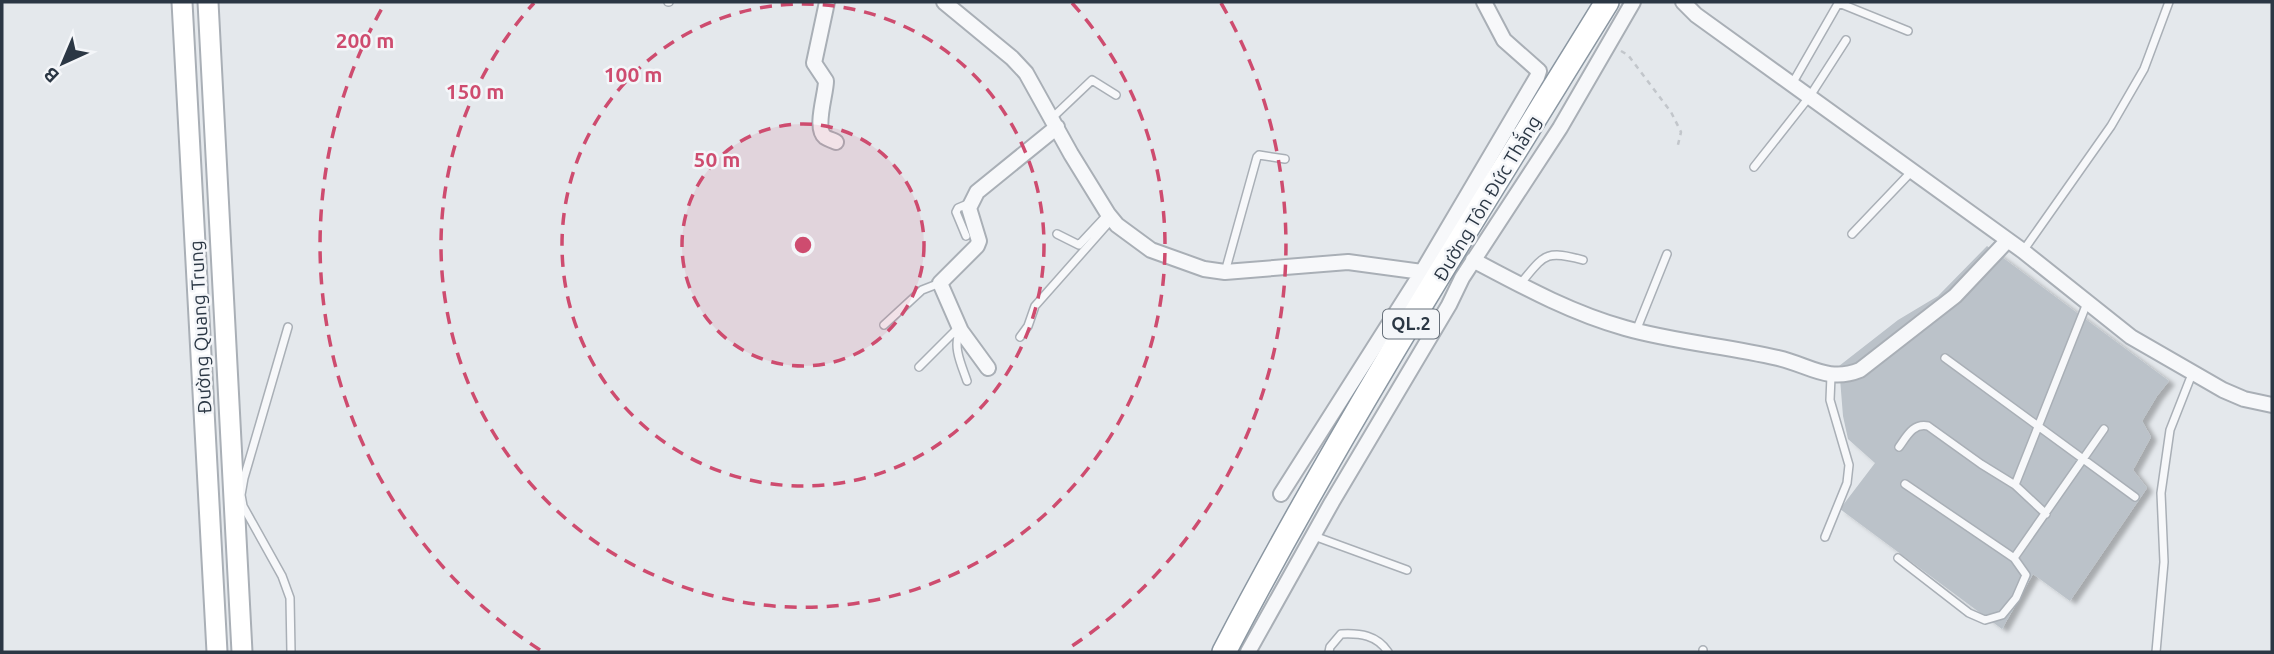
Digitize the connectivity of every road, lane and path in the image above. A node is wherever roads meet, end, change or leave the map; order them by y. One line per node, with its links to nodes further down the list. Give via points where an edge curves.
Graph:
1 (182, 2): 64 (main road, Đường Quang Trung)
2 (208, 2): 65 (main road, Đường Quang Trung)
3 (827, 2): 18 (street, via 814,62 826,81 821,132)
4 (944, 2): 17 (street, via 1012,58)
5 (1484, 2): 33 (street, via 1504,40 1539,71)
6 (1633, 2): 13 (street)
7 (1683, 2): 14 (street)
8 (1839, 2): 11 (lane); 14 (lane)
9 (2169, 2): 29 (lane, via 2144,68 2111,126)
10 (1601, 4): 33 (highway, Đường Tôn Đức Thắng / QL.2)
11 (1908, 31)
12 (1846, 40): 16 (lane)
13 (1608, 45): 19 (path, via 1628,55 1671,112 1681,132); 31 (street)
14 (1792, 84): 16 (street)
15 (1116, 96): 17 (lane, via 1092,80)
16 (1810, 96): 21 (lane); 22 (street)
17 (1055, 123): 23 (street); 24 (street)
18 (836, 142)
19 (1677, 149)
20 (1285, 159): 34 (lane, via 1257,157)
21 (1754, 167)
22 (1913, 169): 26 (lane); 28 (street)
23 (970, 203): 27 (lane, via 956,212); 35 (street, via 979,241)
24 (1110, 216): 25 (lane, via 1079,245); 34 (street, via 1151,250); 42 (lane, via 1035,306)
25 (1057, 234)
26 (1852, 234)
27 (966, 236)
28 (2007, 241): 29 (street); 47 (street, via 1955,296 1918,326 1860,370)
29 (2023, 251): 37 (street)
30 (1667, 254): 41 (lane)
31 (1473, 260): 33 (street); 36 (street)
32 (1583, 260): 36 (lane, via 1559,253 1542,258)
33 (1439, 270): 34 (street, via 1348,262); 56 (street); 59 (street, via 1449,305); 67 (highway, Đường Tôn Đức Thắng / QL.2, via 1279,546)
34 (1225, 272)
35 (940, 283): 38 (lane, via 922,290); 40 (street)
36 (1519, 285): 41 (street, via 1573,311)
37 (2088, 303): 46 (street, via 2131,337); 50 (lane)
38 (884, 326)
39 (288, 327): 66 (lane, via 241,495 290,598)
40 (960, 329): 44 (lane); 45 (street); 48 (lane, via 957,350)
41 (1636, 331): 47 (street, via 1778,358)
42 (1020, 337)
43 (1945, 358): 50 (lane)
44 (919, 367)
45 (988, 368)
46 (2192, 374): 49 (street, via 2244,399); 71 (lane, via 2170,430 2161,493 2164,562)
47 (1831, 376): 60 (lane, via 1830,400 1849,464 1847,484)
48 (967, 381)
49 (2272, 405)
50 (2039, 427): 53 (lane); 55 (lane)
51 (2104, 429): 53 (lane)
52 (1899, 447): 55 (lane, via 1915,427 1928,426)
53 (2083, 461): 57 (lane); 58 (lane)
54 (1905, 484): 62 (lane)
55 (2015, 485): 58 (lane)
56 (1281, 494)
57 (2135, 497)
58 (2046, 514): 62 (lane)
59 (1313, 536): 63 (lane); 68 (street)
60 (1825, 537)
61 (1898, 558): 62 (lane, via 1969,613 1985,620 2002,615 2016,598 2026,575)
62 (2014, 558)
63 (1407, 570)
64 (217, 652)
65 (242, 652)
66 (290, 652)
67 (1224, 652)
68 (1248, 652)
69 (1329, 652): 70 (lane, via 1341,634 1356,633 1378,639)
70 (1388, 652)
71 (2156, 652)

